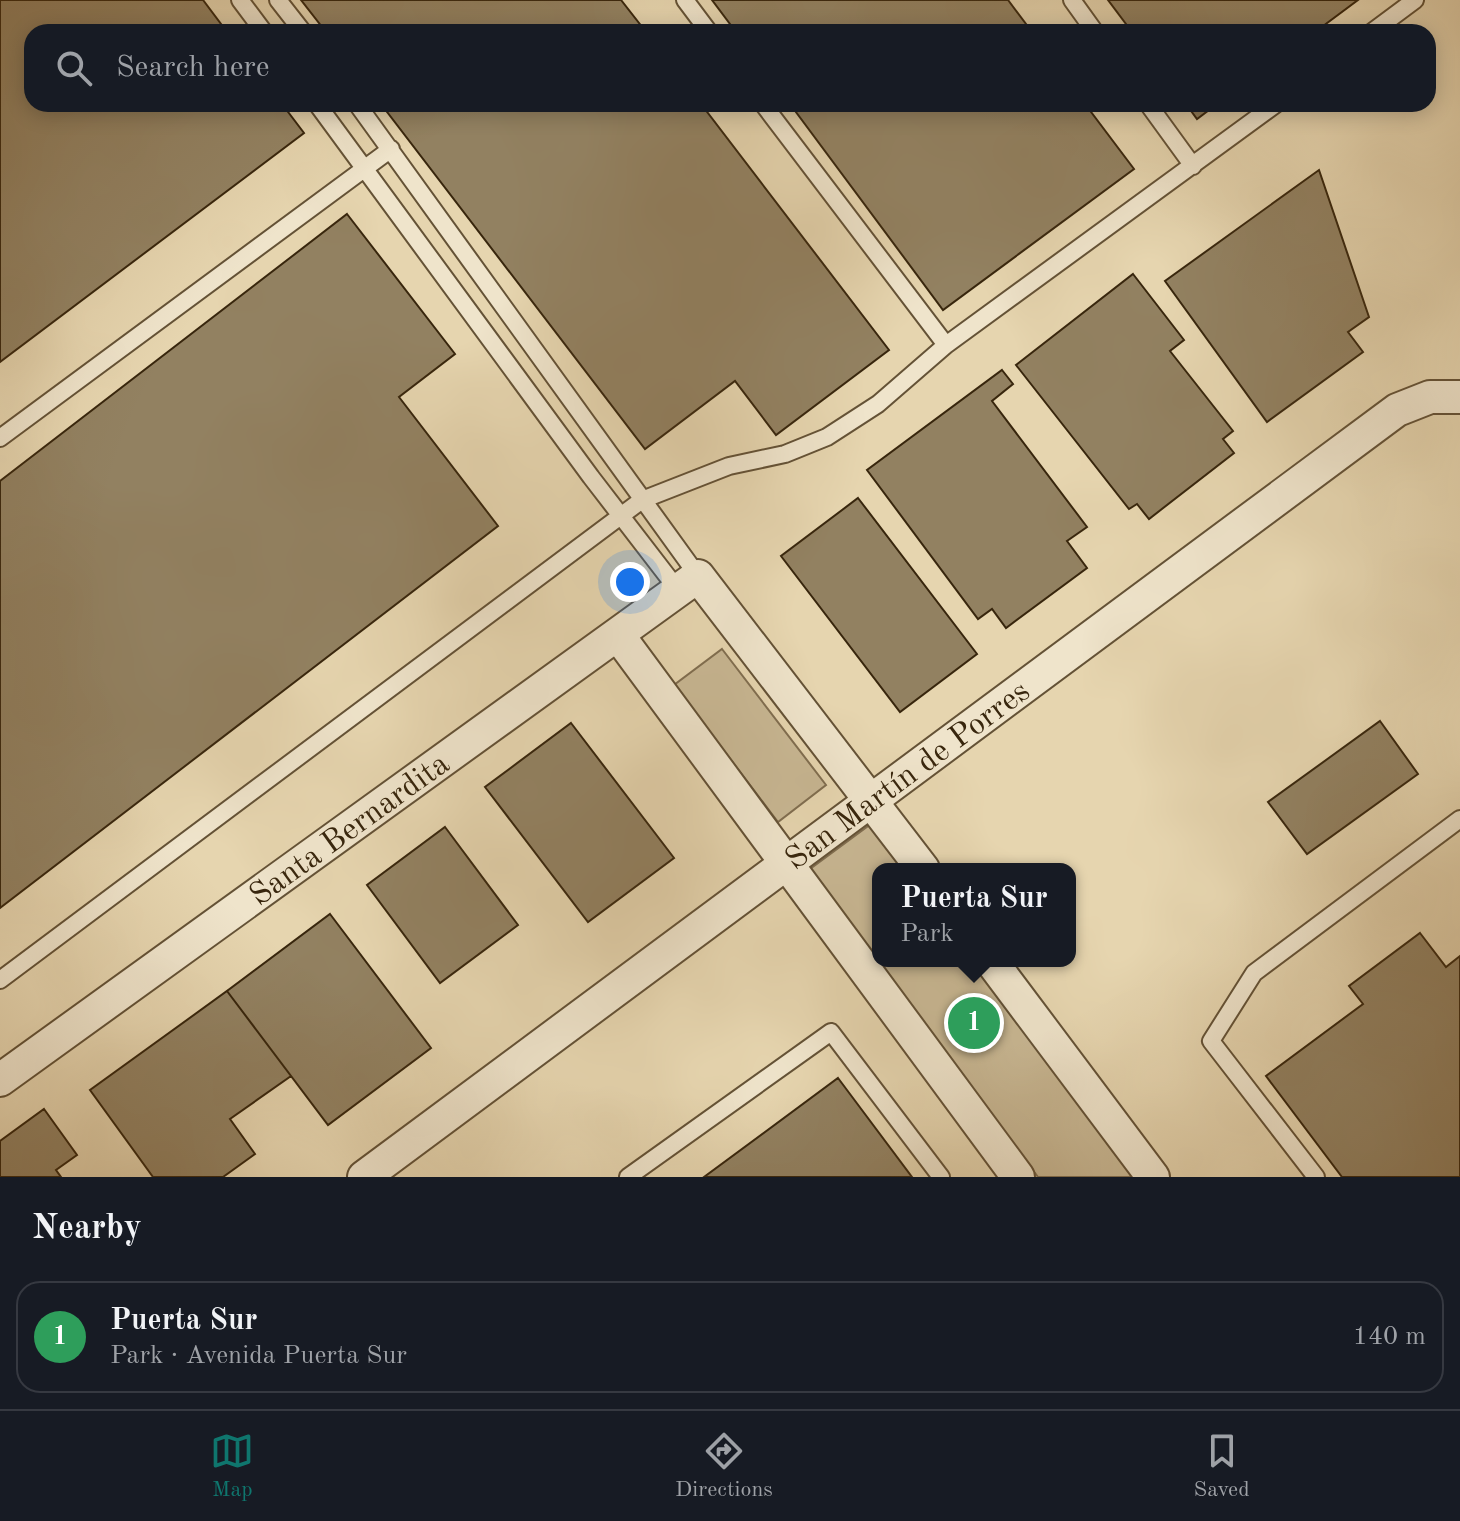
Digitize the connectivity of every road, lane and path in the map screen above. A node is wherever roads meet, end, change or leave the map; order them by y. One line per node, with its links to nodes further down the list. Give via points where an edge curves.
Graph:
1 (240, 0): 6 (lane)
2 (278, 0): 7 (lane)
3 (685, 0): 8 (lane)
4 (1072, 0): 9 (lane)
5 (1415, 0): 10 (lane)
6 (258, 24)
7 (297, 24)
8 (703, 24)
9 (1089, 24)
10 (1383, 24)
11 (323, 112): 18 (lane)
12 (363, 112): 16 (lane)
13 (769, 112): 19 (lane)
14 (1154, 112): 17 (lane)
15 (1265, 112): 17 (lane)
16 (391, 149): 18 (lane); 22 (lane)
17 (1193, 166): 19 (lane)
18 (365, 168): 21 (lane); 23 (lane)
19 (946, 345): 22 (lane, via 878,404 827,437 785,454 729,466)
20 (1460, 397): 26 (street, San Martín de Porres, via 1430,397 1397,410)
21 (0, 438)
22 (642, 500): 23 (lane); 24 (lane)
23 (620, 515): 24 (lane); 31 (lane)
24 (688, 583): 25 (street, Santa Bernardita); 26 (street)
25 (618, 635): 29 (street); 32 (street, Santa Bernardita)
26 (871, 800): 28 (street); 29 (street, San Martín de Porres)
27 (1460, 819): 38 (lane, via 1254,973 1211,1041)
28 (918, 863)
29 (787, 865): 33 (street, San Martín de Porres); 36 (street)
30 (996, 967): 37 (street)
31 (0, 980)
32 (0, 1080)
33 (364, 1177)
34 (628, 1177): 35 (lane, via 831,1032)
35 (941, 1177)
36 (1018, 1177)
37 (1153, 1177)
38 (1316, 1177)

